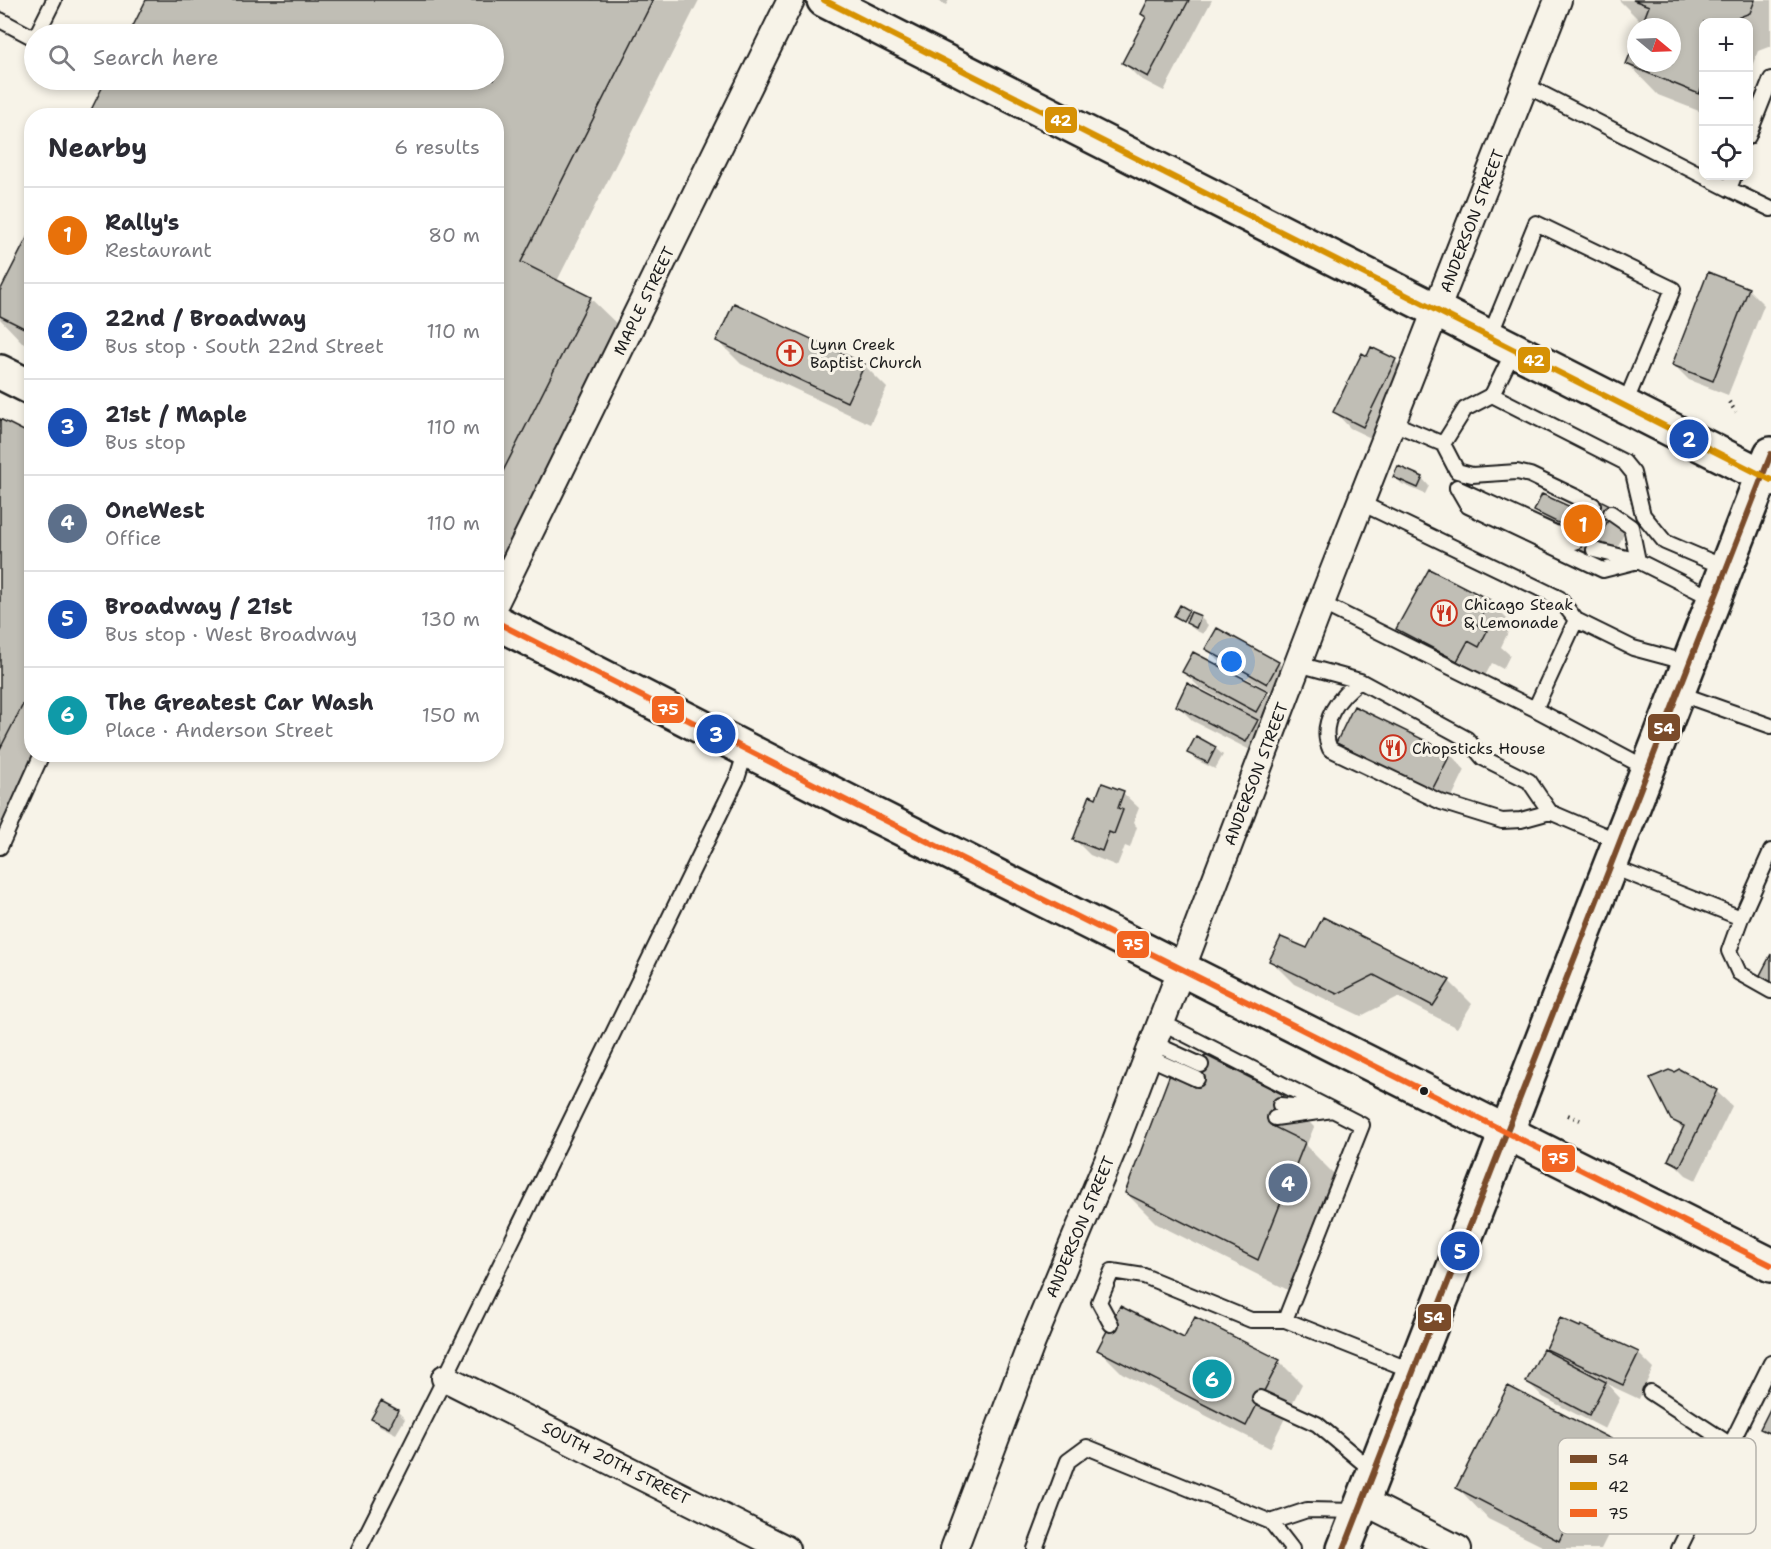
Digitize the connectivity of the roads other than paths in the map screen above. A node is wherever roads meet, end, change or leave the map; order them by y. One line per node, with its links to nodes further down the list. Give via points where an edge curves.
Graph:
1 (54, 0): 6 (lane)
2 (791, 0): 31 (street, MAPLE STREET)
3 (824, 0): 13 (main road)
4 (1558, 0): 9 (street, ANDERSON STREET)
5 (0, 20): 7 (lane)
6 (42, 24)
7 (24, 31)
8 (1771, 79): 10 (lane)
9 (1525, 86): 11 (lane); 13 (street, ANDERSON STREET)
10 (1753, 126)
11 (1731, 182): 12 (lane)
12 (1771, 209)
13 (1437, 311): 14 (main road); 19 (street, ANDERSON STREET)
14 (1502, 344): 17 (lane); 18 (main road); 18 (lane, via 1536,223 1673,289)
15 (0, 372): 16 (main road)
16 (24, 384)
17 (1492, 395): 20 (lane, via 1465,409); 30 (lane, via 1624,462 1632,473 1643,516 1665,542)
18 (1624, 406): 21 (main road)
19 (1393, 423): 20 (lane); 24 (street, ANDERSON STREET)
20 (1443, 444): 22 (lane)
21 (1768, 470): 30 (main road)
22 (1457, 471): 23 (lane); 25 (lane, via 1472,475 1530,475)
23 (1457, 488): 27 (lane); 29 (lane, via 1468,506 1603,570)
24 (1361, 503): 33 (street, ANDERSON STREET); 34 (lane, via 1559,598)
25 (1593, 505)
26 (1611, 513): 29 (lane, via 1631,527)
27 (1575, 542)
28 (1594, 550): 29 (lane)
29 (1638, 561): 32 (lane)
30 (1726, 568): 32 (main road)
31 (504, 585)
32 (1714, 599): 37 (main road)
33 (1321, 603): 36 (street, ANDERSON STREET); 39 (lane)
34 (1575, 620): 37 (lane); 39 (lane)
35 (504, 626): 41 (main road)
36 (1298, 664): 38 (lane); 49 (street, ANDERSON STREET)
37 (1683, 678): 40 (lane); 43 (main road)
38 (1360, 681): 44 (lane, via 1467,739 1483,758 1529,781); 44 (lane, via 1338,701 1329,720 1325,738 1330,749 1441,802 1502,822)
39 (1535, 709): 43 (lane)
40 (1771, 726)
41 (746, 750): 49 (main road); 62 (lane, via 737,779)
42 (38, 762): 45 (lane)
43 (1648, 769): 47 (main road)
44 (1550, 812): 47 (lane)
45 (0, 847)
46 (1771, 851): 48 (lane)
47 (1615, 854): 48 (lane); 56 (main road)
48 (1741, 918): 50 (lane, via 1729,951 1739,973)
49 (1182, 968): 51 (street, ANDERSON STREET); 56 (main road)
50 (1771, 991)
51 (1154, 1041): 52 (lane); 53 (lane); 54 (lane); 72 (street, ANDERSON STREET, via 1032,1342)
52 (1202, 1065)
53 (1197, 1079)
54 (1333, 1110): 55 (lane); 58 (lane, via 1362,1125)
55 (1277, 1111)
56 (1506, 1133): 57 (main road); 61 (main road)
57 (1771, 1265)
58 (1285, 1320): 59 (lane, via 1251,1320 1144,1276 1112,1271 1099,1302); 61 (lane)
59 (1111, 1324)
60 (1771, 1363): 66 (lane)
61 (1413, 1371): 67 (main road)
62 (446, 1378): 70 (lane); 71 (street, SOUTH 20TH STREET)
63 (1650, 1392): 65 (lane)
64 (1260, 1398): 67 (lane, via 1317,1424)
65 (1720, 1438)
66 (1734, 1438)
67 (1365, 1495): 68 (lane); 75 (main road); 76 (street)
68 (1271, 1521): 73 (lane, via 1087,1447 1068,1461); 74 (lane)
69 (1686, 1534): 77 (lane)
70 (359, 1549)
71 (786, 1549)
72 (954, 1549)
73 (1035, 1549)
74 (1292, 1549)
75 (1344, 1549)
76 (1458, 1549)
77 (1679, 1549)

